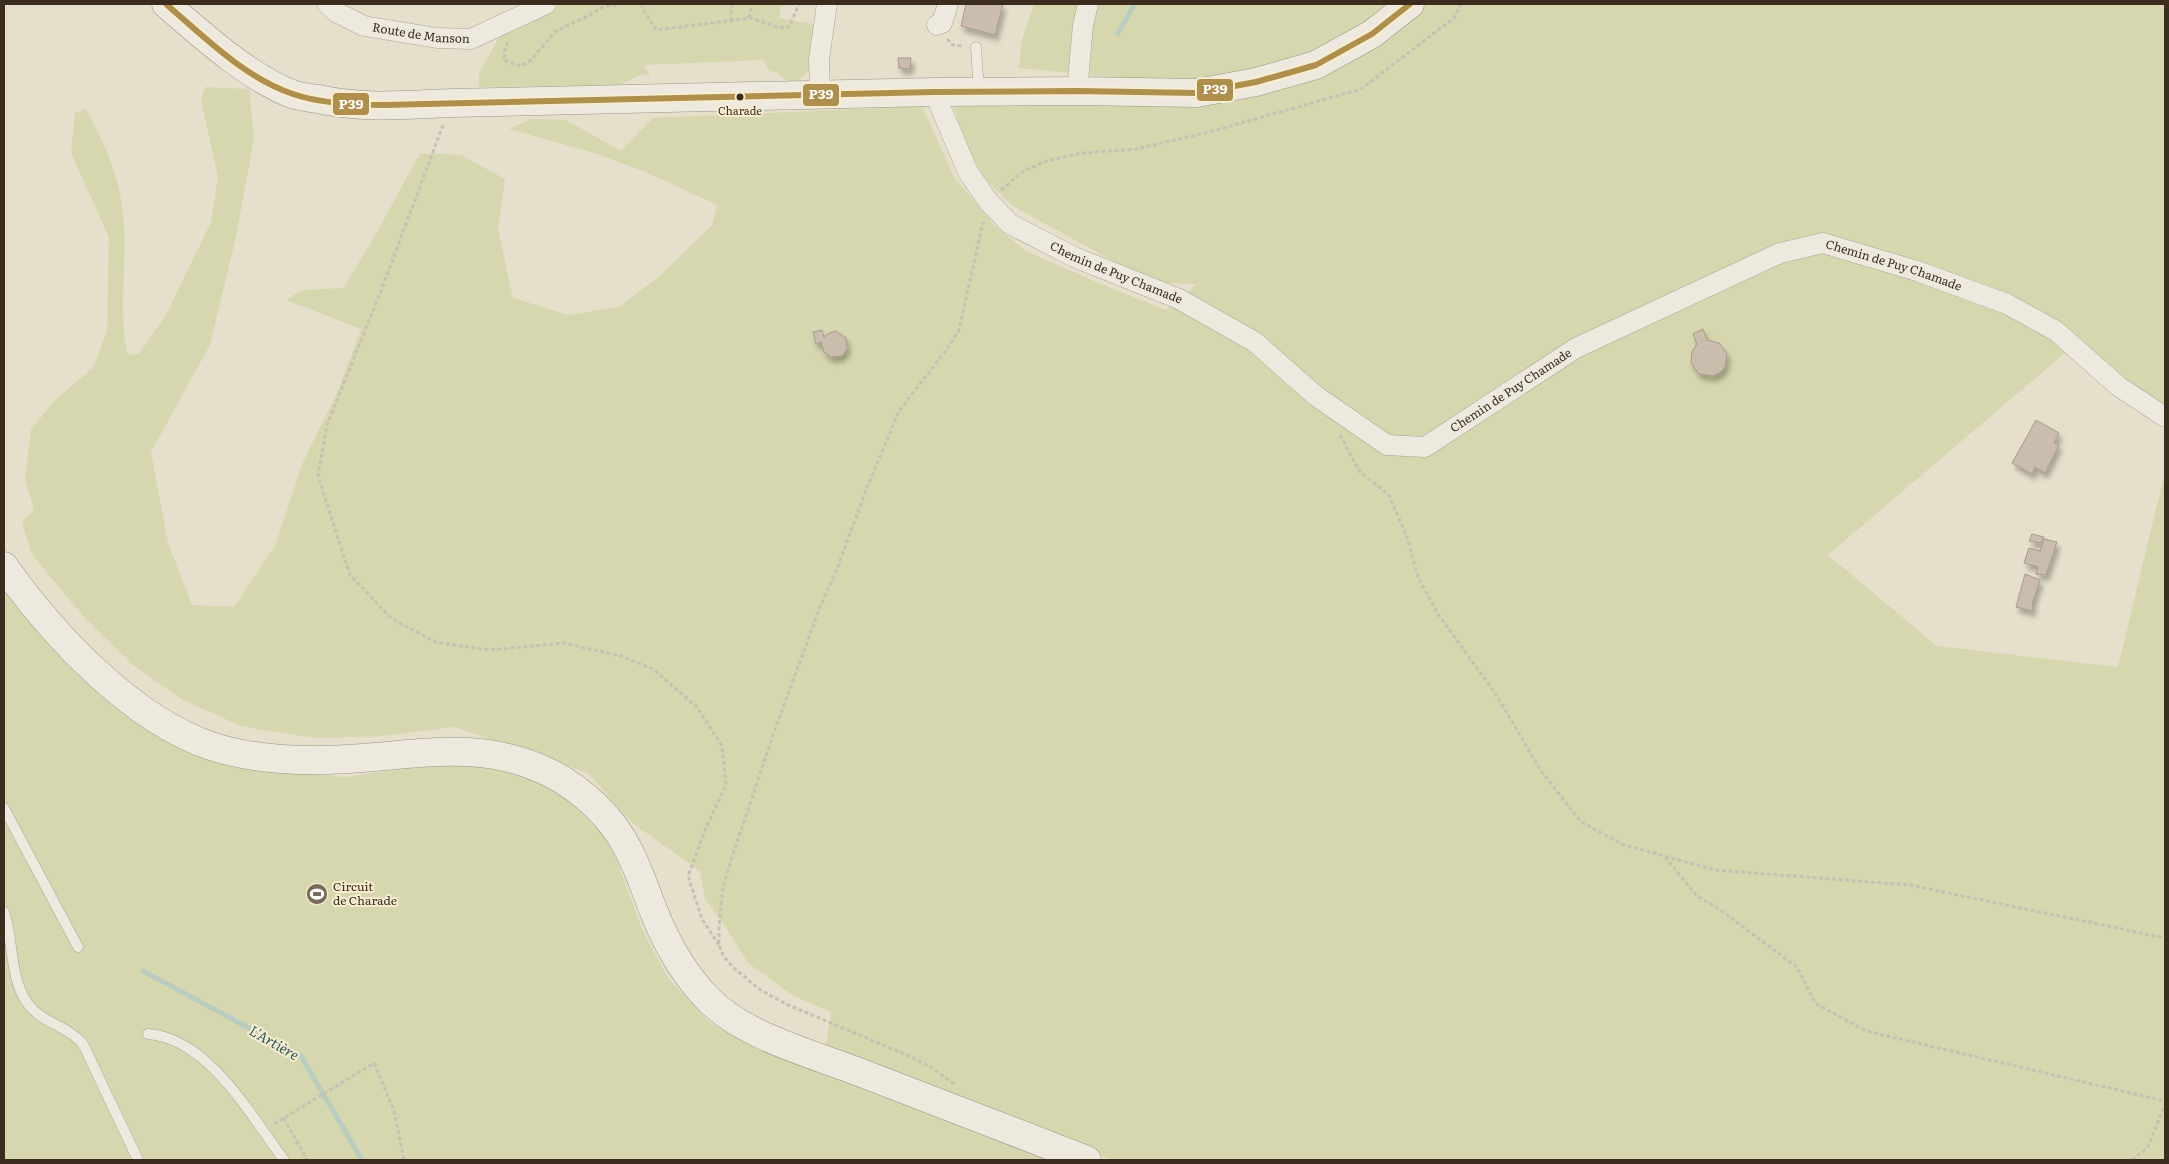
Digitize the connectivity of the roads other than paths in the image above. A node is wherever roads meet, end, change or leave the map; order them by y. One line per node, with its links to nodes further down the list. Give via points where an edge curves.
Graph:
1 (166, 4): 13 (street, via 264,80 294,94 362,106)
2 (327, 4): 3 (street, Route de Manson, via 364,26 437,38 471,39)
3 (546, 4)
4 (827, 4): 13 (street, via 819,59)
5 (948, 4): 8 (street, via 942,23)
6 (1088, 4): 10 (street)
7 (1410, 4): 10 (street, via 1372,34 1316,65 1256,82 1197,94)
8 (937, 24)
9 (976, 47): 12 (lane)
10 (1077, 91): 12 (street)
11 (934, 92): 12 (street); 13 (street); 14 (street, Chemin de Puy Chamade, via 968,172 1010,224 1074,257 1179,299 1255,342 1316,396 1387,445 1425,447 1576,348 1780,253 1823,243 1908,268 2007,304 2056,331 2118,386)
12 (979, 92)
13 (820, 96)
14 (2165, 417)
15 (4, 566): 22 (street, via 100,676 168,728 197,741 235,753 288,759 471,751 523,761 553,775 589,799 608,818 634,861 675,957 697,987 726,1014 756,1032 810,1054)
16 (4, 808): 18 (lane)
17 (4, 912): 20 (lane, via 18,984 28,1005 48,1022 75,1034 83,1044)
18 (78, 947)
19 (148, 1034): 21 (lane, via 169,1037 196,1052 231,1090)
20 (138, 1160)
21 (284, 1160)
22 (1087, 1160)

